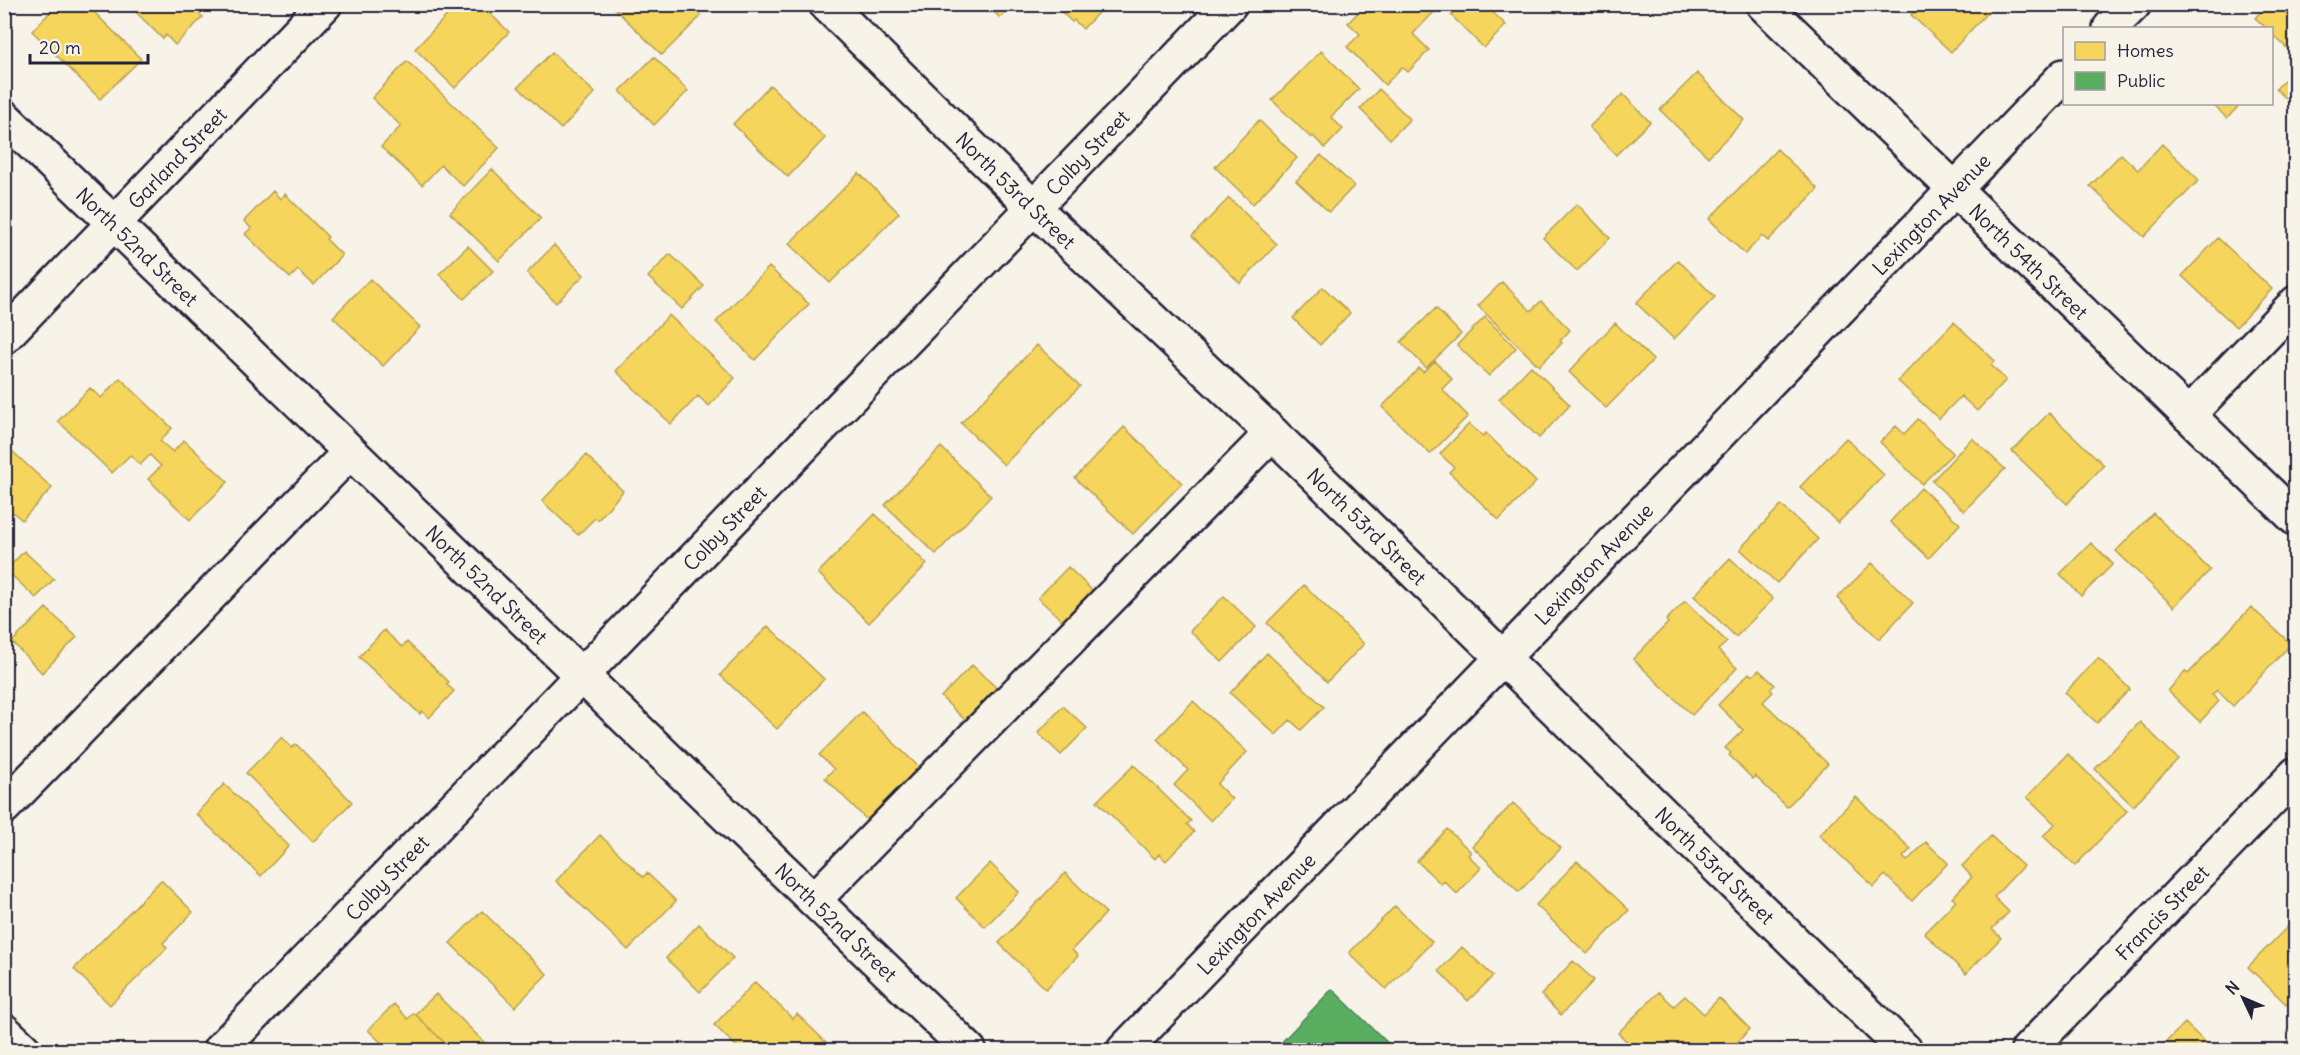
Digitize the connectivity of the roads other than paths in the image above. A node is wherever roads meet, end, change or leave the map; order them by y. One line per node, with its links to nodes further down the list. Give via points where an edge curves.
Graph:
1 (325, 4): 11 (street, Garland Street)
2 (826, 4): 10 (street, North 53rd Street)
3 (1230, 4): 10 (street, Colby Street)
4 (1763, 4): 9 (street, North 54th Street)
5 (2134, 4): 6 (street)
6 (2111, 27)
7 (2063, 77): 9 (street, Lexington Avenue)
8 (4, 117): 11 (street, North 52nd Street)
9 (1954, 190): 14 (street, North 54th Street); 18 (street, Lexington Avenue)
10 (1034, 208): 15 (street, North 53rd Street); 19 (street, Colby Street)
11 (114, 223): 13 (street, Garland Street); 16 (street, North 52nd Street)
12 (2295, 303): 14 (street)
13 (4, 337)
14 (2188, 415): 17 (street, North 54th Street)
15 (1272, 434): 18 (street, North 53rd Street); 22 (street)
16 (350, 452): 19 (street, North 52nd Street); 21 (street)
17 (2295, 519)
18 (1502, 658): 27 (street, Lexington Avenue); 28 (street, North 53rd Street)
19 (583, 676): 22 (street, North 52nd Street); 25 (street, Colby Street)
20 (2295, 774): 29 (street, Francis Street)
21 (4, 807)
22 (814, 900): 26 (street, North 52nd Street)
23 (4, 1031): 24 (street)
24 (24, 1050)
25 (220, 1050)
26 (969, 1050)
27 (1124, 1050)
28 (1905, 1050)
29 (2028, 1050)

